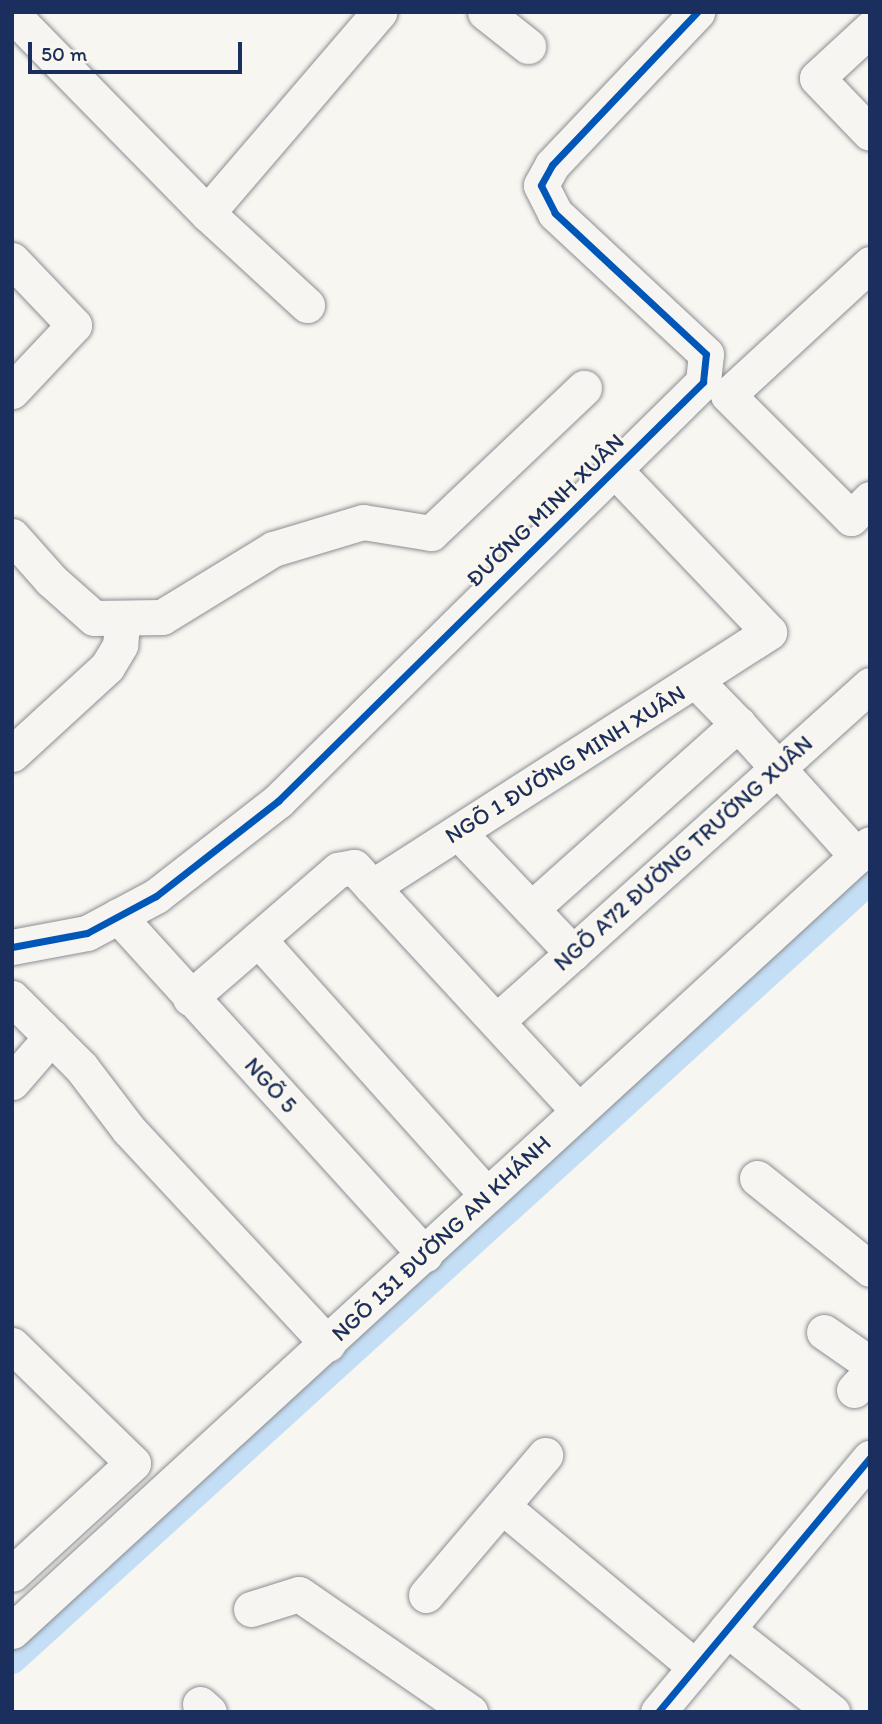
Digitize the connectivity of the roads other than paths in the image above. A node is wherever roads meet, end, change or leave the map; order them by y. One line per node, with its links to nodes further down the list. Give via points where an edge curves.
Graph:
1 (379, 12): 8 (street)
2 (485, 12): 6 (street)
3 (697, 12): 14 (street, ĐƯỜNG MINH XUÂN, via 552,165 541,186 555,213 706,354 704,382)
4 (12, 14): 8 (street)
5 (870, 29): 7 (street, via 817,78)
6 (528, 46)
7 (870, 133)
8 (207, 213): 11 (street)
9 (12, 260): 13 (street, via 74,325)
10 (870, 264): 15 (street, via 728,396 851,518)
11 (307, 305)
12 (584, 388): 17 (street, via 432,533 363,522 273,549 162,617)
13 (12, 391)
14 (614, 469): 18 (street, NGÕ 1 ĐƯỜNG MINH XUÂN, via 769,632); 27 (street, ĐƯỜNG MINH XUÂN, via 278,801 156,896)
15 (870, 499)
16 (12, 536): 17 (street, via 56,584)
17 (108, 618): 21 (street, via 120,645 107,667)
18 (696, 681): 20 (street); 23 (street, NGÕ 1 ĐƯỜNG MINH XUÂN)
19 (870, 685): 22 (street, NGÕ A72 ĐƯỜNG TRƯỜNG XUÂN)
20 (738, 724): 22 (street); 26 (street)
21 (12, 754)
22 (777, 769): 24 (street); 30 (street, NGÕ A72 ĐƯỜNG TRƯỜNG XUÂN)
23 (458, 832): 25 (street, NGÕ 1 ĐƯỜNG MINH XUÂN); 26 (street)
24 (863, 850): 36 (street, NGÕ 131 ĐƯỜNG AN KHÁNH)
25 (372, 887): 28 (street, via 354,867 338,870); 33 (street)
26 (531, 909): 30 (street)
27 (118, 916): 29 (street, ĐƯỜNG MINH XUÂN, via 87,933); 32 (street, NGÕ 5)
28 (258, 939): 32 (street); 38 (street)
29 (12, 947)
30 (573, 953): 33 (street, NGÕ A72 ĐƯỜNG TRƯỜNG XUÂN)
31 (12, 998): 34 (street)
32 (190, 998): 39 (street, NGÕ 5)
33 (497, 1021): 36 (street)
34 (51, 1037): 35 (street); 42 (street, via 129,1130)
35 (12, 1082)
36 (578, 1110): 38 (street, NGÕ 131 ĐƯỜNG AN KHÁNH)
37 (757, 1178): 40 (street)
38 (487, 1195): 39 (street, NGÕ 131 ĐƯỜNG AN KHÁNH)
39 (425, 1254): 42 (street, NGÕ 131 ĐƯỜNG AN KHÁNH)
40 (870, 1269)
41 (824, 1332): 44 (street)
42 (328, 1343): 52 (street, NGÕ 131 ĐƯỜNG AN KHÁNH)
43 (12, 1345): 48 (street, via 133,1463)
44 (865, 1376)
45 (545, 1455): 47 (street)
46 (870, 1458): 51 (street)
47 (502, 1506): 49 (street); 53 (street)
48 (12, 1574)
49 (426, 1595)
50 (251, 1609): 54 (street, via 299,1594)
51 (727, 1629): 53 (street); 56 (street)
52 (12, 1631)
53 (695, 1667): 55 (street)
54 (470, 1712)
55 (658, 1712)
56 (832, 1712)

